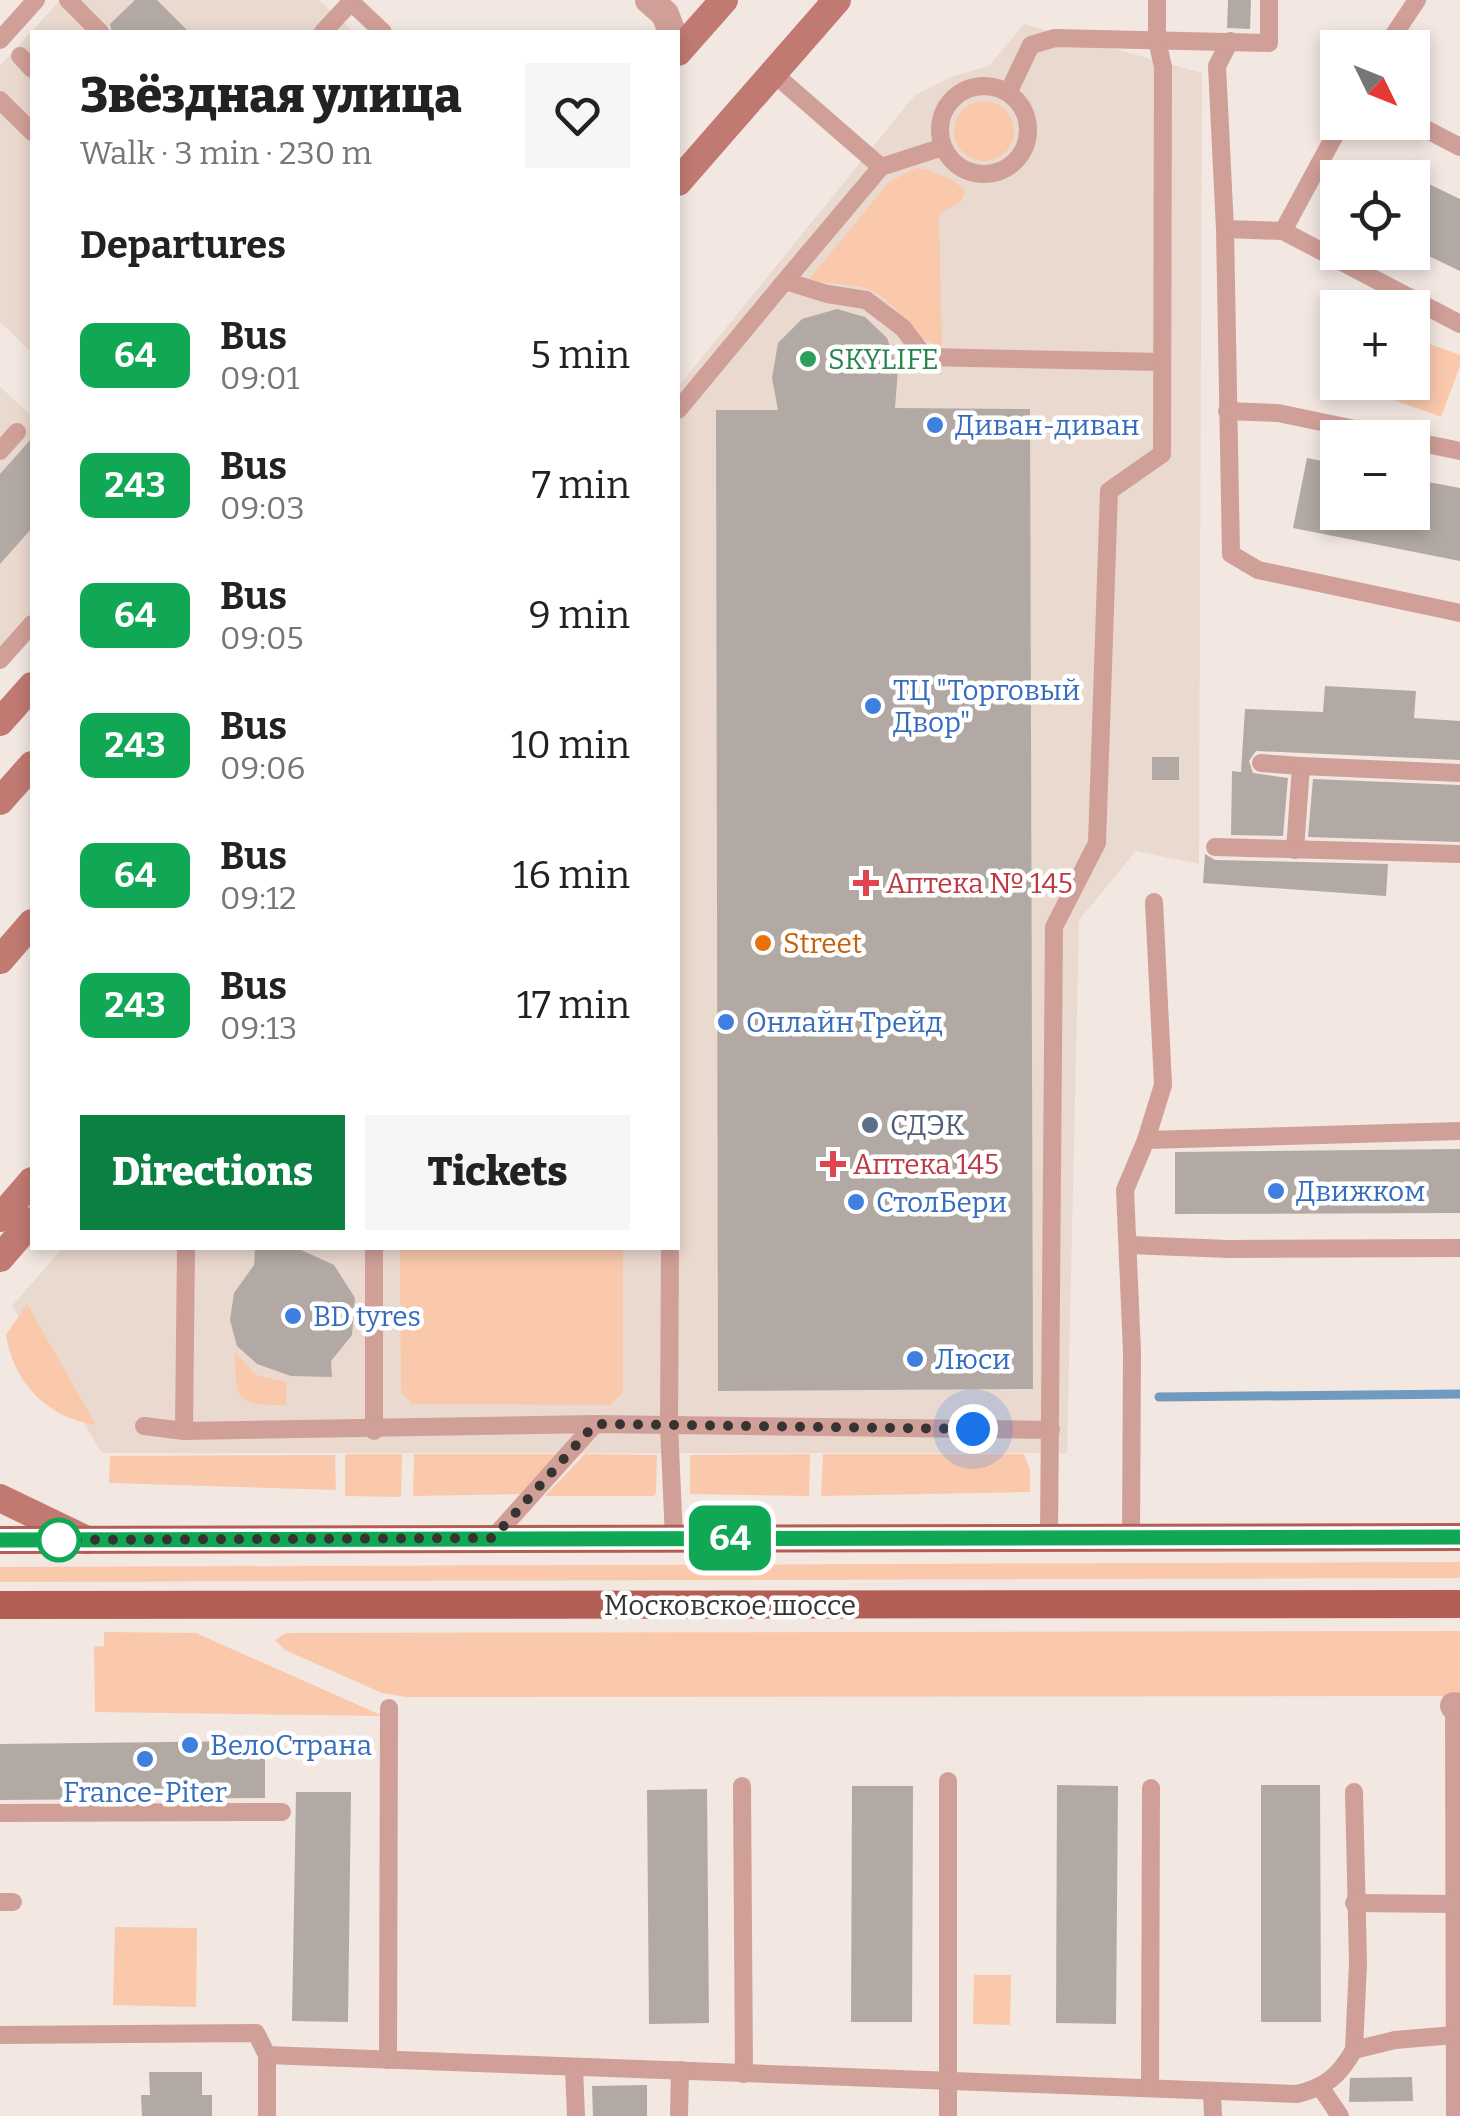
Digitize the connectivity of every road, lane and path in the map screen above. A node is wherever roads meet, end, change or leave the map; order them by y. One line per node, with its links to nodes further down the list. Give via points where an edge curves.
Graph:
1 (36, 0): 15 (lane)
2 (68, 0): 10 (lane)
3 (648, 0): 13 (street)
4 (724, 0): 18 (main road)
5 (837, 0): 19 (main road)
6 (1157, 0): 16 (lane)
7 (1269, 0): 17 (lane, via 1269,43)
8 (1417, 0): 14 (lane)
9 (350, 1): 11 (lane); 12 (lane)
10 (98, 30)
11 (325, 30)
12 (381, 30)
13 (671, 30)
14 (1397, 30)
15 (0, 40)
16 (1157, 40): 17 (lane); 20 (lane, via 1054,38 1031,45); 33 (lane, via 1163,67)
17 (1230, 42): 29 (lane, via 1217,66)
18 (680, 50)
19 (773, 73): 27 (lane); 28 (main road)
20 (1008, 93): 25 (lane, via 983,86 958,95 942,116); 25 (lane, via 1028,123 1018,158 987,174 969,172)
21 (0, 100): 22 (lane)
22 (30, 130)
23 (1430, 131): 26 (lane)
24 (1332, 140): 30 (lane)
25 (944, 147): 27 (lane)
26 (1460, 147)
27 (881, 168): 31 (lane)
28 (680, 180)
29 (1225, 228): 30 (lane); 35 (lane)
30 (1283, 231): 32 (lane)
31 (785, 281): 33 (lane, via 866,300 903,328 925,358); 34 (lane)
32 (1460, 324)
33 (1162, 362): 71 (lane, via 1162,454 1110,491 1097,843 1054,927)
34 (680, 408)
35 (1226, 411): 36 (lane); 41 (lane, via 1231,554 1258,570)
36 (1320, 422)
37 (17, 432): 40 (lane)
38 (1430, 445): 39 (lane)
39 (1460, 451)
40 (0, 452)
41 (1460, 613)
42 (30, 626): 43 (lane)
43 (0, 660)
44 (30, 688): 45 (main road)
45 (0, 722)
46 (1262, 763): 47 (lane)
47 (1301, 766): 49 (lane); 52 (lane)
48 (30, 767): 50 (main road)
49 (1460, 773)
50 (0, 801)
51 (1215, 847): 52 (lane)
52 (1295, 850): 53 (lane)
53 (1460, 854)
54 (1154, 902): 58 (lane, via 1163,1085)
55 (30, 925): 56 (main road)
56 (0, 960)
57 (1460, 1130): 58 (lane)
58 (1146, 1140): 62 (lane, via 1125,1190)
59 (30, 1183): 60 (main road)
60 (0, 1218)
61 (30, 1223): 67 (main road)
62 (1129, 1245): 63 (lane); 75 (lane)
63 (1460, 1248)
64 (186, 1250): 72 (lane)
65 (374, 1250): 73 (lane)
66 (670, 1250): 69 (lane)
67 (0, 1258)
68 (595, 1424): 69 (lane); 73 (lane); 78 (lane)
69 (669, 1425): 71 (lane); 79 (lane)
70 (144, 1426): 72 (lane)
71 (1051, 1430): 77 (lane)
72 (184, 1431): 73 (lane)
73 (374, 1431)
74 (0, 1498): 81 (main road)
75 (1131, 1535): 76 (main road); 77 (main road)
76 (1460, 1536)
77 (1049, 1537): 79 (main road)
78 (493, 1538): 79 (main road); 81 (main road)
79 (674, 1538)
80 (0, 1540): 81 (main road)
81 (87, 1540)
82 (1460, 1604): 83 (main road, Московское шоссе)
83 (0, 1606)
84 (1457, 1706): 93 (lane)
85 (389, 1708): 99 (lane)
86 (948, 1782): 103 (lane)
87 (742, 1786): 102 (lane)
88 (1152, 1788): 104 (lane)
89 (1354, 1792): 92 (lane)
90 (282, 1812): 91 (lane)
91 (0, 1813)
92 (1354, 1903): 93 (lane); 97 (lane)
93 (1454, 1904): 94 (lane)
94 (1457, 1937): 96 (lane)
95 (0, 2035): 98 (lane, via 256,2033)
96 (1454, 2035): 97 (lane); 113 (lane)
97 (1354, 2050): 105 (lane)
98 (268, 2055): 99 (lane); 107 (lane)
99 (388, 2060): 100 (lane)
100 (574, 2068): 101 (lane); 108 (lane)
101 (680, 2070): 102 (lane); 109 (lane)
102 (744, 2074): 103 (lane)
103 (947, 2083): 104 (lane); 110 (lane)
104 (1150, 2088): 106 (lane)
105 (1321, 2088): 106 (lane); 112 (lane)
106 (1212, 2093): 111 (lane)
107 (267, 2116)
108 (576, 2116)
109 (679, 2116)
110 (948, 2116)
111 (1212, 2116)
112 (1340, 2116)
113 (1455, 2116)

